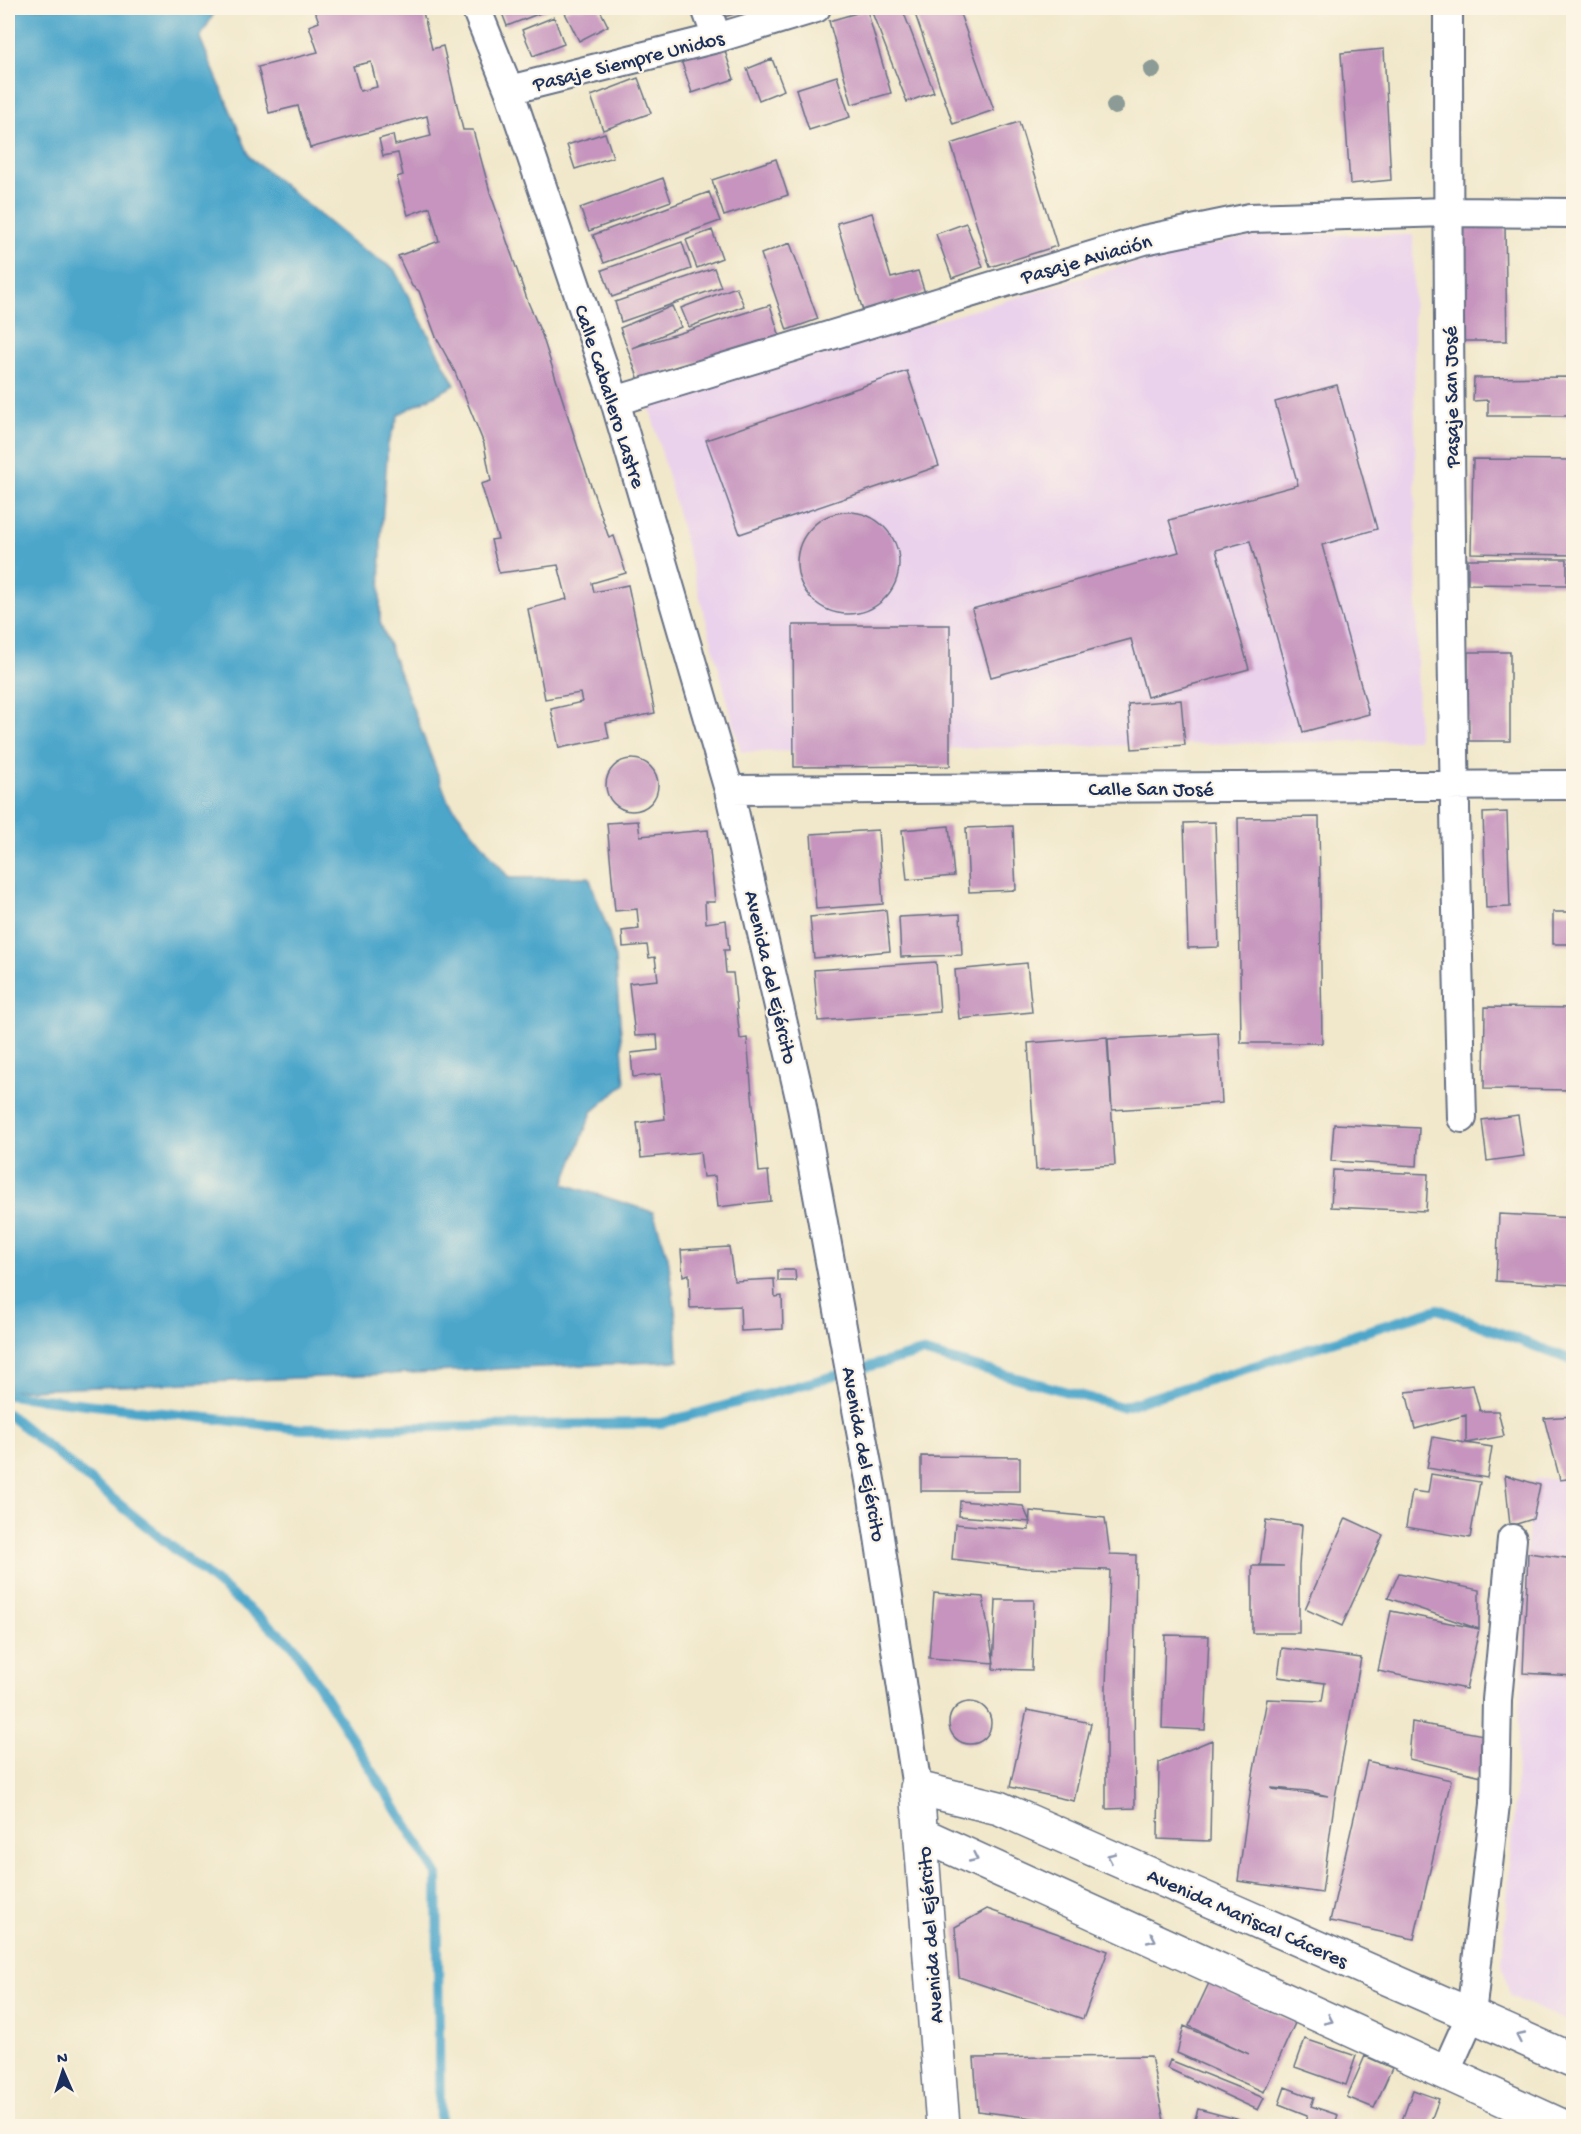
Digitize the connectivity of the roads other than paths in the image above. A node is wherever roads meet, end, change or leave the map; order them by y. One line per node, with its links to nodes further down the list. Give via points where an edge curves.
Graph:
1 (476, 8): 6 (street, Calle Caballero Lastre)
2 (706, 8): 5 (street)
3 (816, 8): 5 (street, Pasaje Siempre Unidos)
4 (1448, 8): 7 (street, Pasaje San José)
5 (717, 38): 6 (street, Pasaje Siempre Unidos)
6 (509, 90): 9 (street, Calle Caballero Lastre)
7 (1448, 212): 8 (street, Pasaje Aviación); 9 (street, Pasaje Aviación, via 1250,218 1144,240); 11 (street, Pasaje San José)
8 (1574, 213)
9 (615, 400): 12 (street, Calle Caballero Lastre)
10 (1574, 785): 11 (street, Calle San José)
11 (1454, 786): 12 (street, Calle San José); 13 (street, Pasaje San José)
12 (729, 790): 15 (street, Avenida del Ejército, via 801,1102 873,1497)
13 (1462, 1118)
14 (1512, 1539): 17 (street, via 1497,1701 1495,1804)
15 (917, 1788): 16 (main road, Avenida del Ejército); 17 (main road, Avenida Mariscal Cáceres, one-way to 15, via 999,1808)
16 (921, 1834): 19 (main road, one-way to 19); 20 (main road, Avenida del Ejército)
17 (1472, 2014): 18 (main road, Avenida Mariscal Cáceres, one-way to 17); 19 (street)
18 (1574, 2061)
19 (1445, 2073): 21 (main road)
20 (943, 2127)
21 (1562, 2127)

